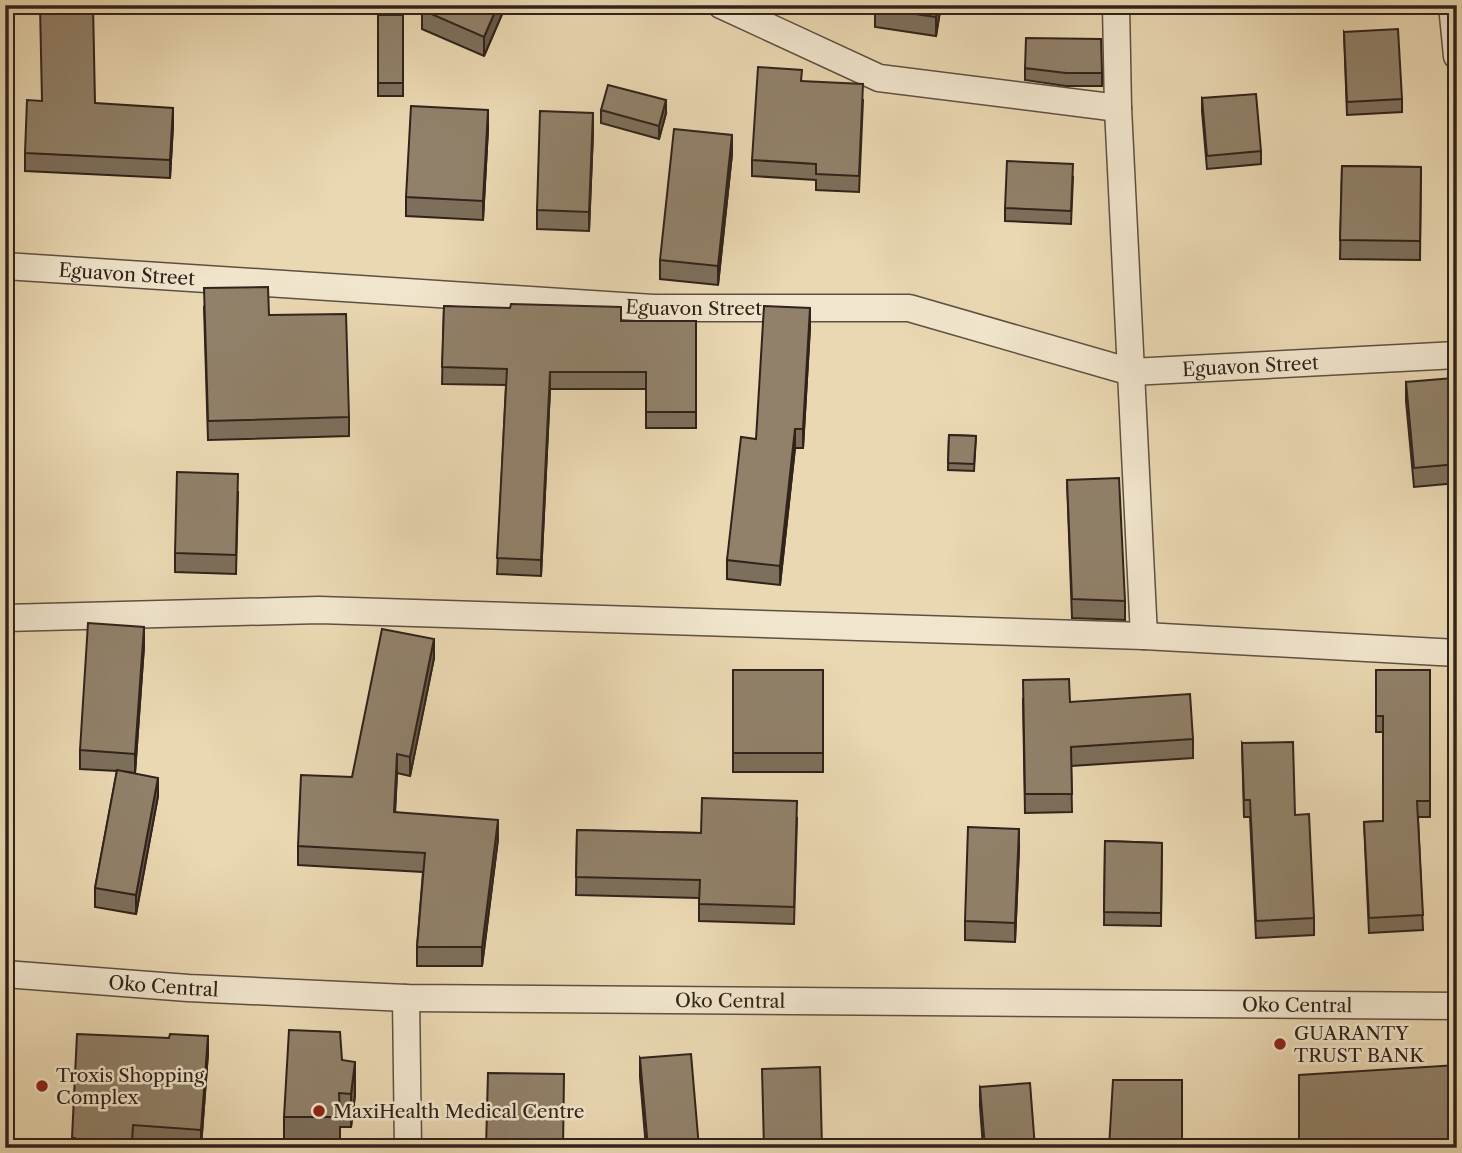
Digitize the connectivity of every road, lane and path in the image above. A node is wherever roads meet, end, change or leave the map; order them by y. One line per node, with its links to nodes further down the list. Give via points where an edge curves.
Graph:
1 (721, 5): 5 (street, via 879,78)
2 (1116, 5): 5 (street)
3 (1452, 5): 4 (street)
4 (1457, 56)
5 (1118, 108): 8 (street)
6 (5, 266): 8 (street, Eguavon Street, via 653,308 909,308)
7 (1457, 355): 8 (street, Eguavon Street)
8 (1131, 372): 10 (street)
9 (5, 618): 10 (street, via 319,610)
10 (1144, 636): 11 (street)
11 (1457, 653)
12 (5, 974): 13 (street, Oko Central)
13 (407, 998): 14 (street, Oko Central); 15 (street)
14 (1457, 1006)
15 (408, 1148)

